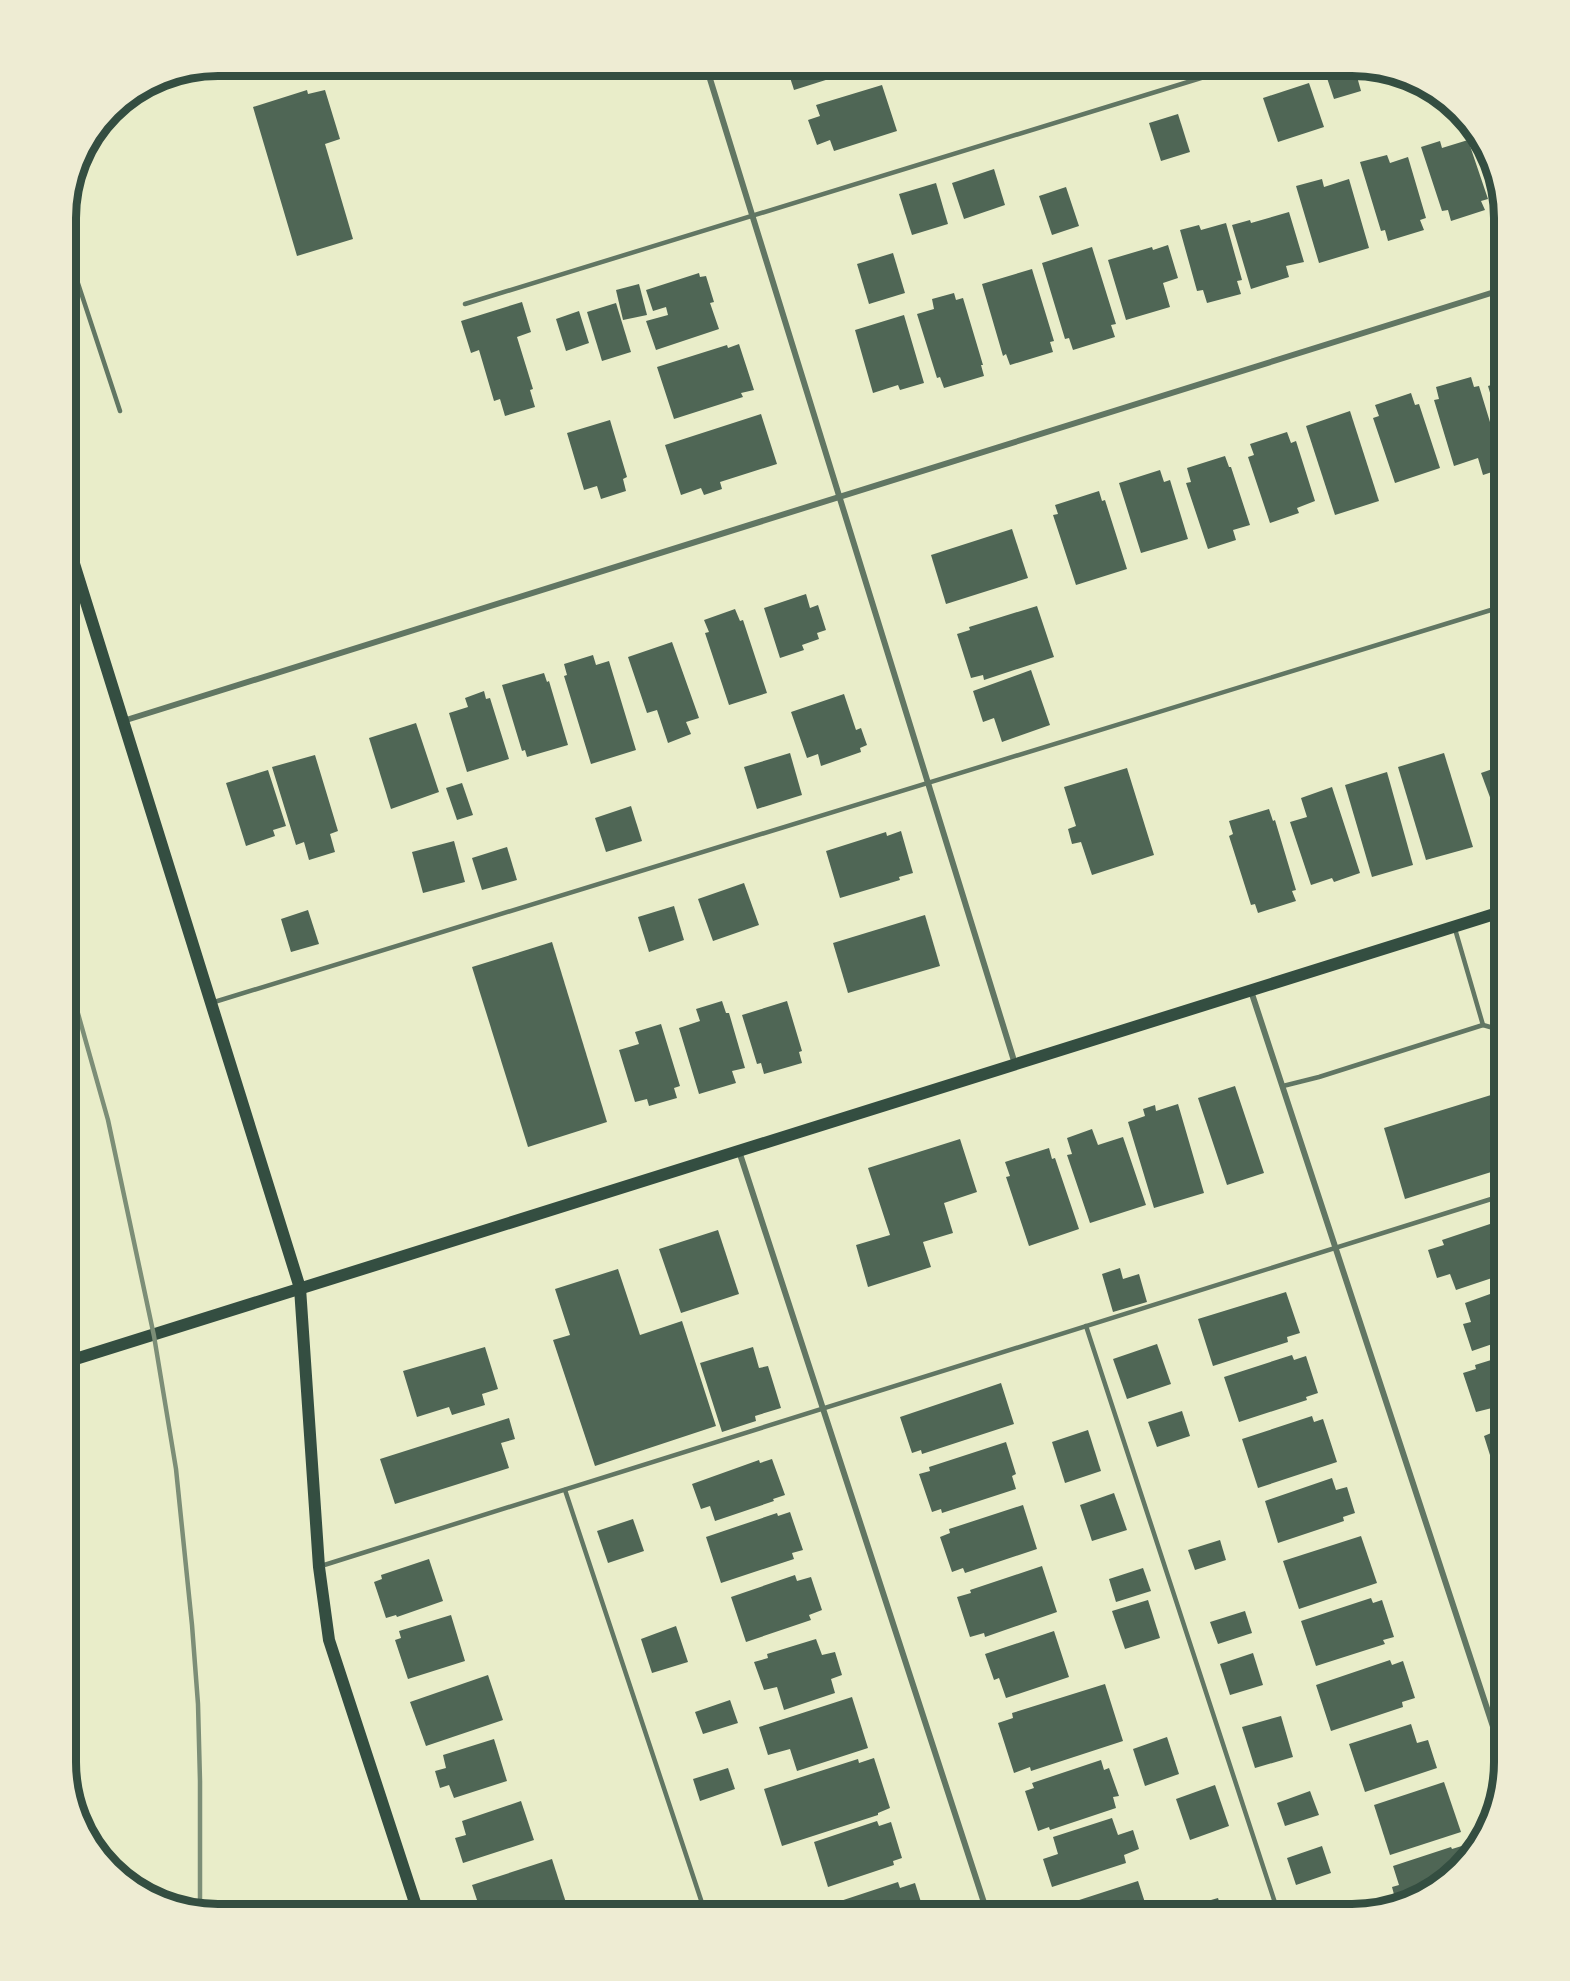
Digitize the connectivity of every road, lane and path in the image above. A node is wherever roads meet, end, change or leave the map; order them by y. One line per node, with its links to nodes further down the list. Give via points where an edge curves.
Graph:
1 (709, 77): 3 (street)
2 (1205, 77): 3 (lane)
3 (753, 217): 6 (lane); 8 (street)
4 (77, 280): 7 (lane)
5 (1494, 292): 8 (street)
6 (465, 304)
7 (120, 411)
8 (839, 497): 11 (street); 12 (street)
9 (77, 574): 11 (main road)
10 (1494, 609): 12 (lane)
11 (123, 722): 16 (main road)
12 (928, 782): 16 (lane); 19 (street)
13 (1494, 914): 14 (main road)
14 (1454, 927): 15 (main road); 17 (lane)
15 (1251, 991): 19 (main road); 20 (street)
16 (211, 1003): 24 (main road)
17 (1483, 1025): 18 (lane); 20 (lane)
18 (1494, 1028)
19 (1015, 1065): 21 (main road)
20 (1282, 1086): 23 (street)
21 (739, 1151): 24 (main road); 27 (street)
22 (1494, 1198): 23 (lane)
23 (1336, 1248): 25 (lane); 30 (street)
24 (300, 1288): 26 (main road); 29 (main road)
25 (1086, 1326): 27 (lane); 34 (lane)
26 (77, 1359)
27 (822, 1409): 28 (lane); 33 (street)
28 (565, 1490): 29 (lane); 32 (lane)
29 (319, 1567): 31 (main road, via 329,1640)
30 (1494, 1730)
31 (414, 1904)
32 (702, 1904)
33 (984, 1904)
34 (1275, 1904)

